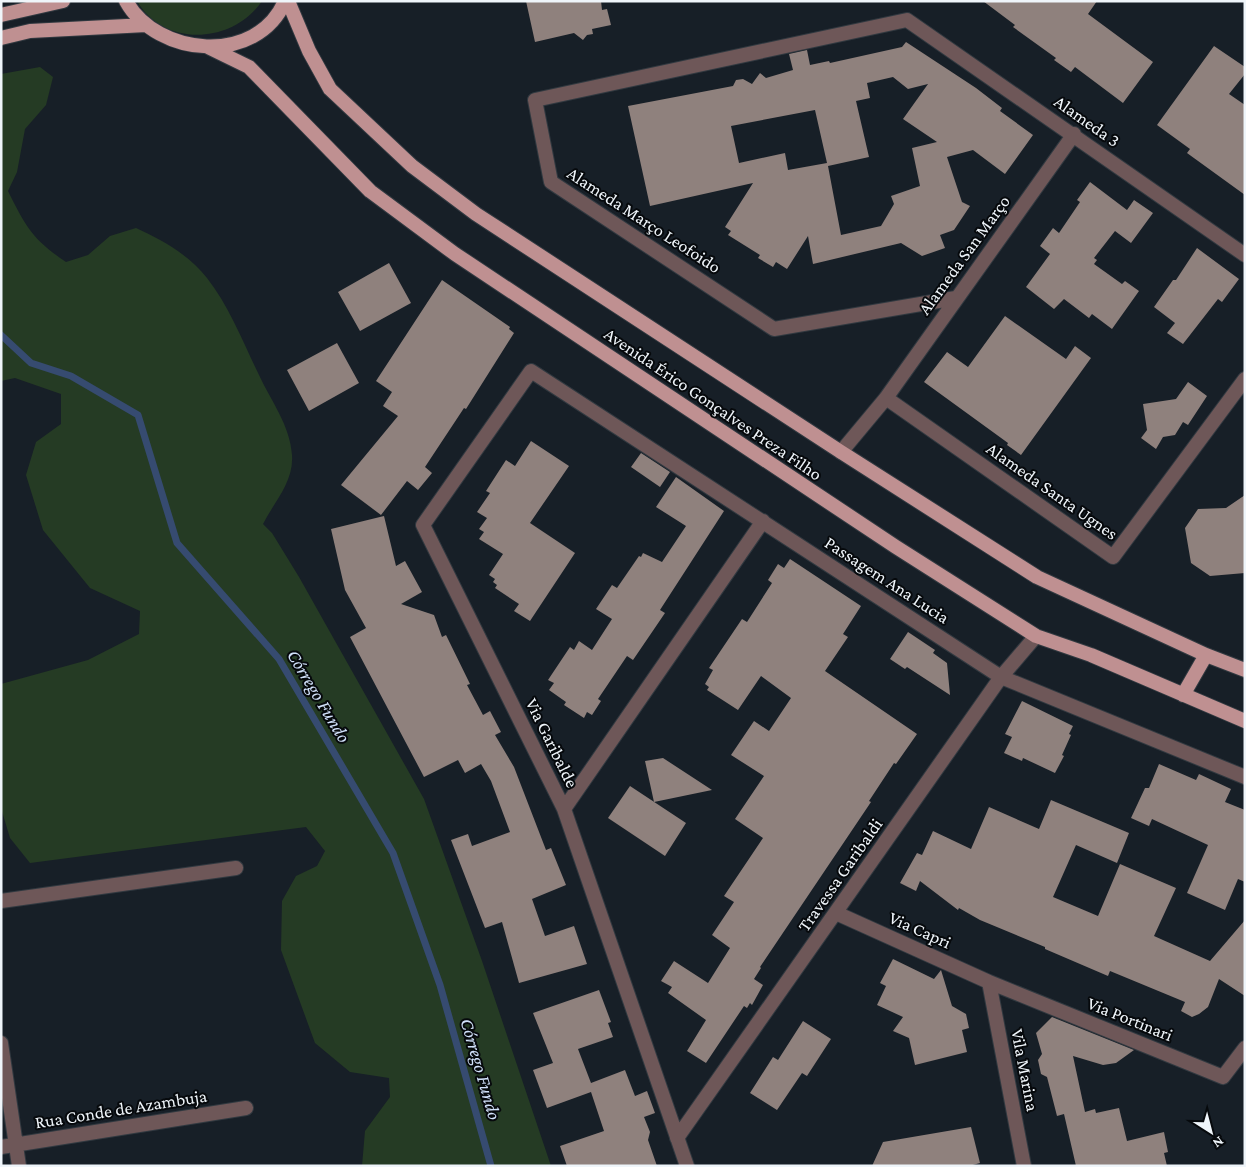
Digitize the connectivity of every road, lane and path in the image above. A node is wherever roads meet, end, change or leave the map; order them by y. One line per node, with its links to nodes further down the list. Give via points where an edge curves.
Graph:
1 (63, 1): 5 (main road)
2 (126, 1): 7 (main road)
3 (284, 1): 9 (main road, via 268,23 250,36 230,44)
4 (288, 1): 16 (main road, Avenida Érico Gonçalves Preza Filho, via 308,51 330,89 412,166 476,214)
5 (1, 15)
6 (906, 20): 10 (street, Alameda 3); 12 (street, Alameda Março Leofoido, via 534,100 551,182 774,329)
7 (146, 25): 8 (main road, via 30,31); 9 (main road, via 182,44)
8 (1, 38)
9 (208, 47): 18 (main road, Avenida Érico Gonçalves Preza Filho, via 250,67 370,191 454,254 888,542)
10 (1074, 134): 11 (street, Alameda 3); 12 (street, Alameda San Março)
11 (1245, 255)
12 (956, 298): 15 (street, Alameda San Março)
13 (532, 371): 17 (street, Passagem Ana Lucia); 25 (street, Via Garibalde, via 422,525)
14 (1245, 379): 15 (street, Alameda Santa Ugnes, via 1114,557)
15 (886, 398): 16 (street, Alameda San Março)
16 (841, 452): 19 (main road, Avenida Érico Gonçalves Preza Filho, via 1037,577)
17 (763, 521): 21 (street, Passagem Ana Lucia); 25 (street)
18 (1036, 636): 21 (street, Travessa Garibaldi); 22 (main road, Avenida Érico Gonçalves Preza Filho, via 1091,655)
19 (1206, 655): 20 (main road, Avenida Érico Gonçalves Preza Filho); 22 (main road)
20 (1245, 670)
21 (1001, 677): 24 (street, Passagem Ana Lucia); 28 (street, Travessa Garibaldi)
22 (1183, 695): 23 (main road, Avenida Érico Gonçalves Preza Filho)
23 (1245, 721)
24 (1245, 777)
25 (564, 809): 33 (street, Via Garibalde)
26 (236, 868): 27 (street)
27 (1, 901)
28 (836, 913): 29 (street, Via Capri); 33 (street, Travessa Garibaldi)
29 (989, 982): 31 (street, Via Portinari, via 1223,1077); 38 (street, Vila Marina)
30 (1, 1044): 34 (street)
31 (1245, 1048)
32 (246, 1108): 34 (street, Rua Conde de Azambuja)
33 (677, 1138): 37 (street, Via Garibalde)
34 (16, 1144): 35 (street, Rua Conde de Azambuja); 36 (street)
35 (1, 1147)
36 (19, 1166)
37 (687, 1166)
38 (1024, 1166)

